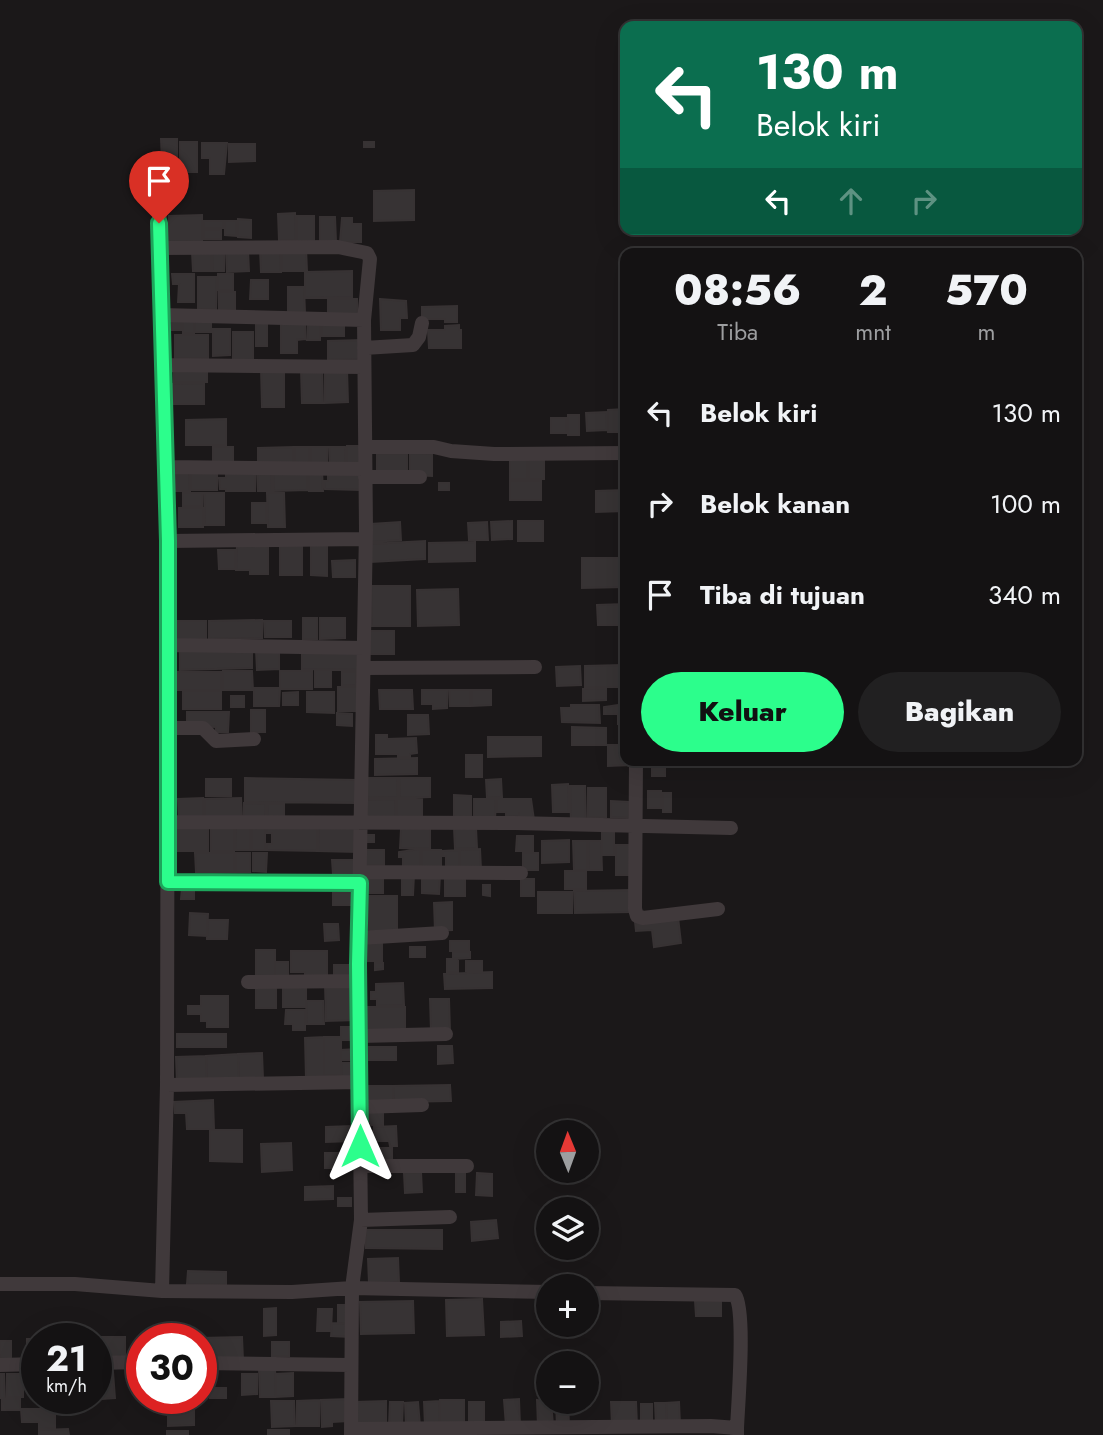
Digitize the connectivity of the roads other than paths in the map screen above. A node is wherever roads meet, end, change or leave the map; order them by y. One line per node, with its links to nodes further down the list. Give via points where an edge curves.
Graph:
1 (159, 174): 2 (street)
2 (159, 248): 3 (street); 4 (street, via 361,250 370,259)
3 (161, 316): 4 (street); 7 (street)
4 (364, 320): 6 (street)
5 (422, 323): 6 (street, via 413,345)
6 (364, 348): 8 (street)
7 (163, 365): 8 (street); 11 (street)
8 (364, 367): 9 (street)
9 (365, 447): 10 (street, via 434,446 451,452 494,454); 12 (street)
10 (620, 453)
11 (166, 467): 12 (street); 15 (street)
12 (365, 472): 13 (street); 14 (street)
13 (420, 477)
14 (366, 539): 15 (street); 17 (street)
15 (168, 541): 16 (street)
16 (168, 645): 17 (street); 20 (street)
17 (364, 648): 19 (street)
18 (535, 667): 19 (street)
19 (364, 668): 24 (street)
20 (168, 728): 21 (street, via 203,728 216,741); 23 (street)
21 (254, 739)
22 (636, 766): 25 (street)
23 (168, 821): 24 (street); 29 (street)
24 (361, 822): 25 (street); 28 (street)
25 (636, 826): 26 (street); 30 (street, via 637,916)
26 (731, 828)
27 (521, 873): 28 (street)
28 (360, 877): 29 (street); 32 (street)
29 (168, 882): 38 (street)
30 (718, 909)
31 (442, 933): 32 (street)
32 (359, 937): 33 (street)
33 (359, 981): 34 (street); 36 (street)
34 (248, 982)
35 (446, 1034): 36 (street)
36 (359, 1036): 37 (street)
37 (361, 1082): 38 (street); 40 (street)
38 (167, 1085): 47 (street)
39 (422, 1105): 40 (street)
40 (360, 1107): 41 (street)
41 (360, 1166): 42 (street); 44 (street)
42 (467, 1167)
43 (450, 1217): 44 (street)
44 (361, 1220): 46 (street)
45 (0, 1284): 47 (street)
46 (352, 1288): 47 (street); 48 (street); 53 (street)
47 (162, 1291)
48 (536, 1292)
49 (599, 1293): 54 (street, via 735,1295 740,1325)
50 (217, 1363): 53 (street)
51 (21, 1364): 52 (street)
52 (0, 1365)
53 (350, 1365): 55 (street)
54 (737, 1431): 55 (street, via 711,1426)
55 (351, 1432)

